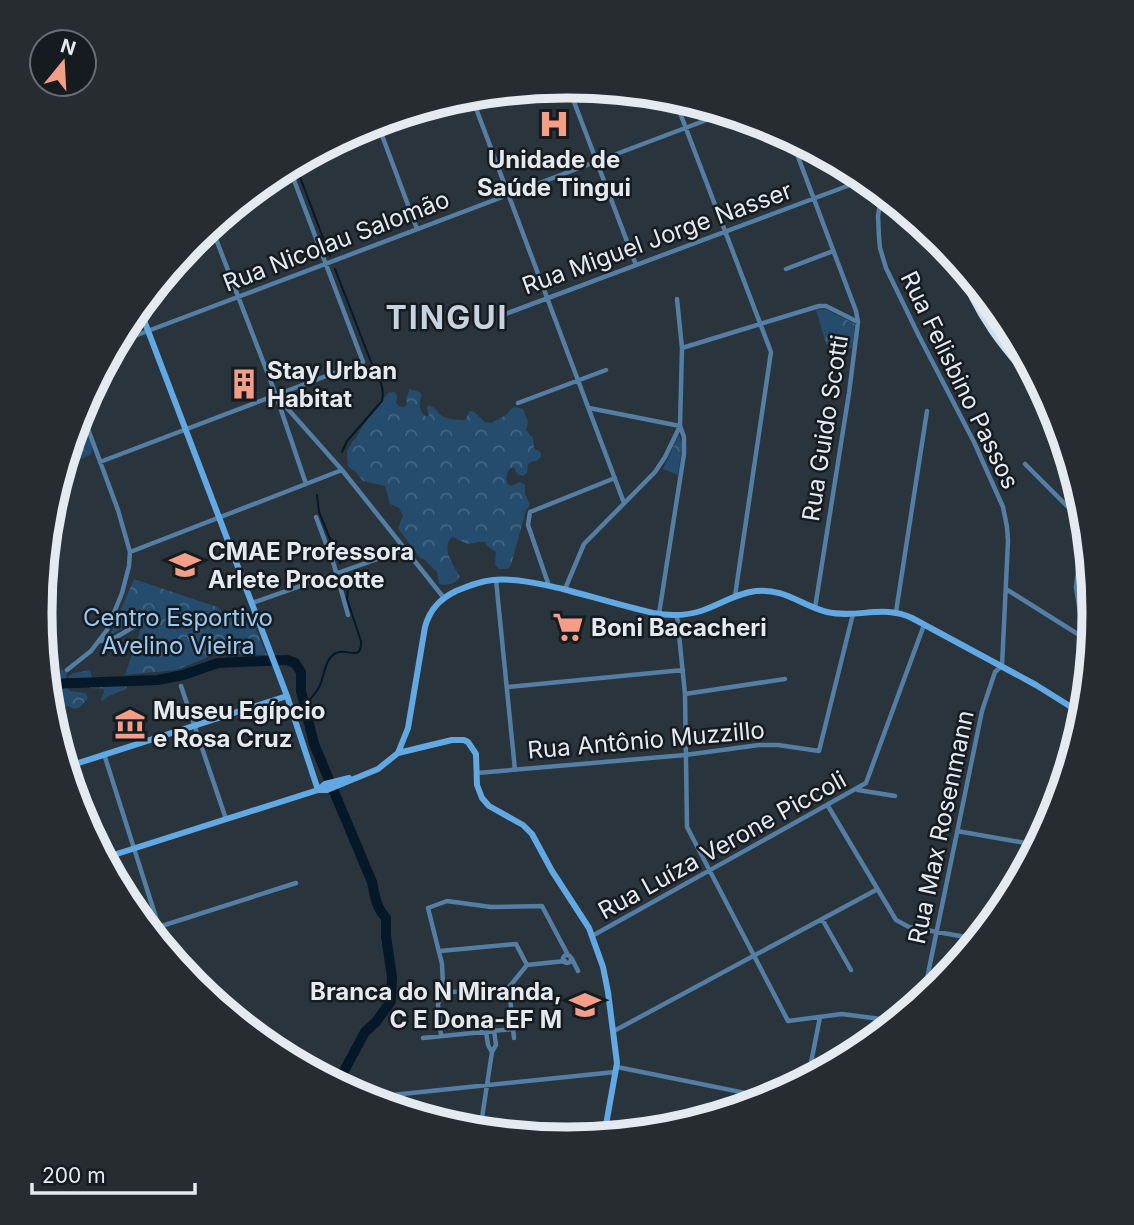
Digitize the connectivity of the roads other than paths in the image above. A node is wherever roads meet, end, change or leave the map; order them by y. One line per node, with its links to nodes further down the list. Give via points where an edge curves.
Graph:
1 (573, 98): 8 (street)
2 (475, 106): 11 (street)
3 (680, 111): 5 (street)
4 (709, 119): 5 (street, Rua Nicolau Salomão)
5 (686, 127): 8 (street, Rua Nicolau Salomão); 15 (street)
6 (381, 133): 14 (street)
7 (796, 152): 12 (street, Rua Guido Scotti)
8 (597, 161): 11 (street, Rua Nicolau Salomão); 19 (street)
9 (293, 178): 18 (street)
10 (852, 184): 12 (street, Rua Miguel Jorge Nasser)
11 (508, 195): 14 (street, Rua Nicolau Salomão); 23 (street)
12 (814, 199): 15 (street, Rua Miguel Jorge Nasser); 17 (street, Rua Guido Scotti)
13 (881, 204): 57 (street, Rua Felisbino Passos, via 878,237 886,268 1003,507 1008,541)
14 (417, 229): 18 (street, Rua Nicolau Salomão)
15 (726, 232): 19 (street, Rua Miguel Jorge Nasser); 28 (street)
16 (215, 238): 22 (street)
17 (833, 251): 20 (street); 27 (street, Rua Guido Scotti)
18 (326, 264): 22 (street, Rua Nicolau Salomão); 35 (street, via 363,362)
19 (636, 265): 23 (street, Rua Miguel Jorge Nasser)
20 (786, 269)
21 (970, 293): 32 (highway, via 993,334)
22 (238, 297): 29 (street, Rua Nicolau Salomão); 35 (street)
23 (547, 298): 25 (street, Rua Miguel Jorge Nasser); 34 (street)
24 (677, 299): 31 (street)
25 (500, 316)
26 (144, 320): 29 (main road)
27 (858, 322): 28 (street, via 823,306); 62 (street, Rua Guido Scotti)
28 (761, 324): 31 (street); 59 (street, via 771,356)
29 (148, 331): 30 (street, Rua Nicolau Salomão); 41 (main road)
30 (133, 337)
31 (682, 348): 39 (street)
32 (1015, 358)
33 (606, 370): 34 (street)
34 (578, 380): 36 (street); 37 (street)
35 (276, 396): 41 (street); 44 (street); 46 (street)
36 (518, 403)
37 (588, 408): 39 (street); 45 (street)
38 (927, 411): 63 (street)
39 (680, 426): 47 (street, via 655,472); 65 (street, via 684,454)
40 (87, 428): 42 (street)
41 (186, 430): 42 (street); 49 (main road)
42 (100, 462): 52 (street)
43 (1025, 464): 48 (street)
44 (342, 470): 46 (street); 51 (street)
45 (615, 478): 47 (street); 56 (street, via 530,512 528,525)
46 (306, 484): 49 (street)
47 (624, 503): 58 (street, via 584,544)
48 (1072, 511)
49 (219, 517): 52 (street); 61 (main road)
50 (316, 517): 54 (street)
51 (406, 549): 54 (street); 60 (street)
52 (130, 552): 72 (street, via 122,593)
53 (1079, 564): 68 (street, via 1076,587)
54 (335, 574): 61 (street); 66 (street)
55 (496, 580): 56 (main road); 60 (main road, via 472,584); 78 (street)
56 (549, 586): 58 (main road)
57 (1006, 589): 71 (street); 73 (street, Rua Felisbino Passos)
58 (565, 590): 65 (main road)
59 (735, 596): 62 (main road, via 771,592); 67 (main road, via 702,611)
60 (444, 598): 83 (main road, via 425,627 408,728)
61 (252, 603): 80 (main road)
62 (815, 608): 64 (main road)
63 (896, 612): 64 (main road); 69 (main road)
64 (854, 613): 85 (street, Rua Antônio Muzzillo, via 819,751 768,744)
65 (659, 614): 67 (main road)
66 (348, 615)
67 (677, 615): 75 (street)
68 (1081, 622)
69 (924, 625): 73 (main road); 90 (street, Rua Luíza Verone Piccoli, via 869,780)
70 (135, 626): 72 (street, via 113,639)
71 (1081, 637)
72 (99, 641): 74 (street)
73 (1002, 666): 81 (main road); 94 (street, Rua Max Rosenmann, via 982,711)
74 (67, 670)
75 (683, 670): 78 (street); 79 (street)
76 (785, 679): 79 (street)
77 (181, 685): 82 (street)
78 (507, 687): 87 (street)
79 (685, 694): 85 (street)
80 (287, 696): 82 (main road); 89 (main road)
81 (1073, 708)
82 (196, 725): 84 (main road); 93 (street)
83 (398, 753): 88 (main road, via 464,740 474,749); 89 (main road, via 378,769)
84 (104, 754): 86 (main road); 96 (street)
85 (685, 755): 87 (street, Rua Antônio Muzzillo); 98 (street, via 686,823)
86 (76, 764)
87 (515, 770): 88 (street, Rua Antônio Muzzillo)
88 (477, 773): 105 (main road, via 482,798 532,834)
89 (318, 790): 93 (main road)
90 (858, 790): 91 (street); 92 (street, Rua Luíza Verone Piccoli)
91 (895, 796)
92 (828, 806): 98 (street, Rua Luíza Verone Piccoli); 100 (street)
93 (226, 819): 96 (main road)
94 (957, 831): 95 (street); 104 (street, Rua Max Rosenmann)
95 (1026, 843)
96 (134, 849): 97 (main road); 102 (street)
97 (114, 855)
98 (710, 871): 105 (street, Rua Luíza Verone Piccoli); 108 (street)
99 (296, 883): 103 (street)
100 (876, 890): 101 (street); 104 (street, via 895,920)
101 (822, 919): 108 (street); 111 (street)
102 (158, 925)
103 (159, 927)
104 (937, 932): 106 (street); 113 (street, Rua Max Rosenmann)
105 (592, 936): 121 (main road, via 606,980)
106 (966, 937)
107 (440, 951): 109 (street, via 428,908 447,901 491,907 542,906); 110 (street, via 516,944); 115 (street)
108 (754, 956): 116 (street, via 788,1021); 121 (street)
109 (570, 957): 110 (street); 112 (street)
110 (527, 965): 114 (street)
111 (851, 970)
112 (578, 971)
113 (927, 980)
114 (509, 987): 115 (street); 118 (street)
115 (441, 993): 122 (street)
116 (820, 1017): 117 (street); 126 (street)
117 (882, 1019)
118 (513, 1029): 119 (street); 124 (street)
119 (494, 1030): 120 (street); 125 (street)
120 (486, 1031): 122 (street); 125 (street)
121 (614, 1031): 127 (main road)
122 (441, 1036): 123 (street)
123 (423, 1038)
124 (514, 1038)
125 (492, 1052): 128 (street)
126 (810, 1065)
127 (617, 1070): 128 (street); 129 (street); 132 (main road)
128 (487, 1085): 130 (street); 131 (street)
129 (748, 1094)
130 (389, 1095)
131 (482, 1120)
132 (606, 1126)

